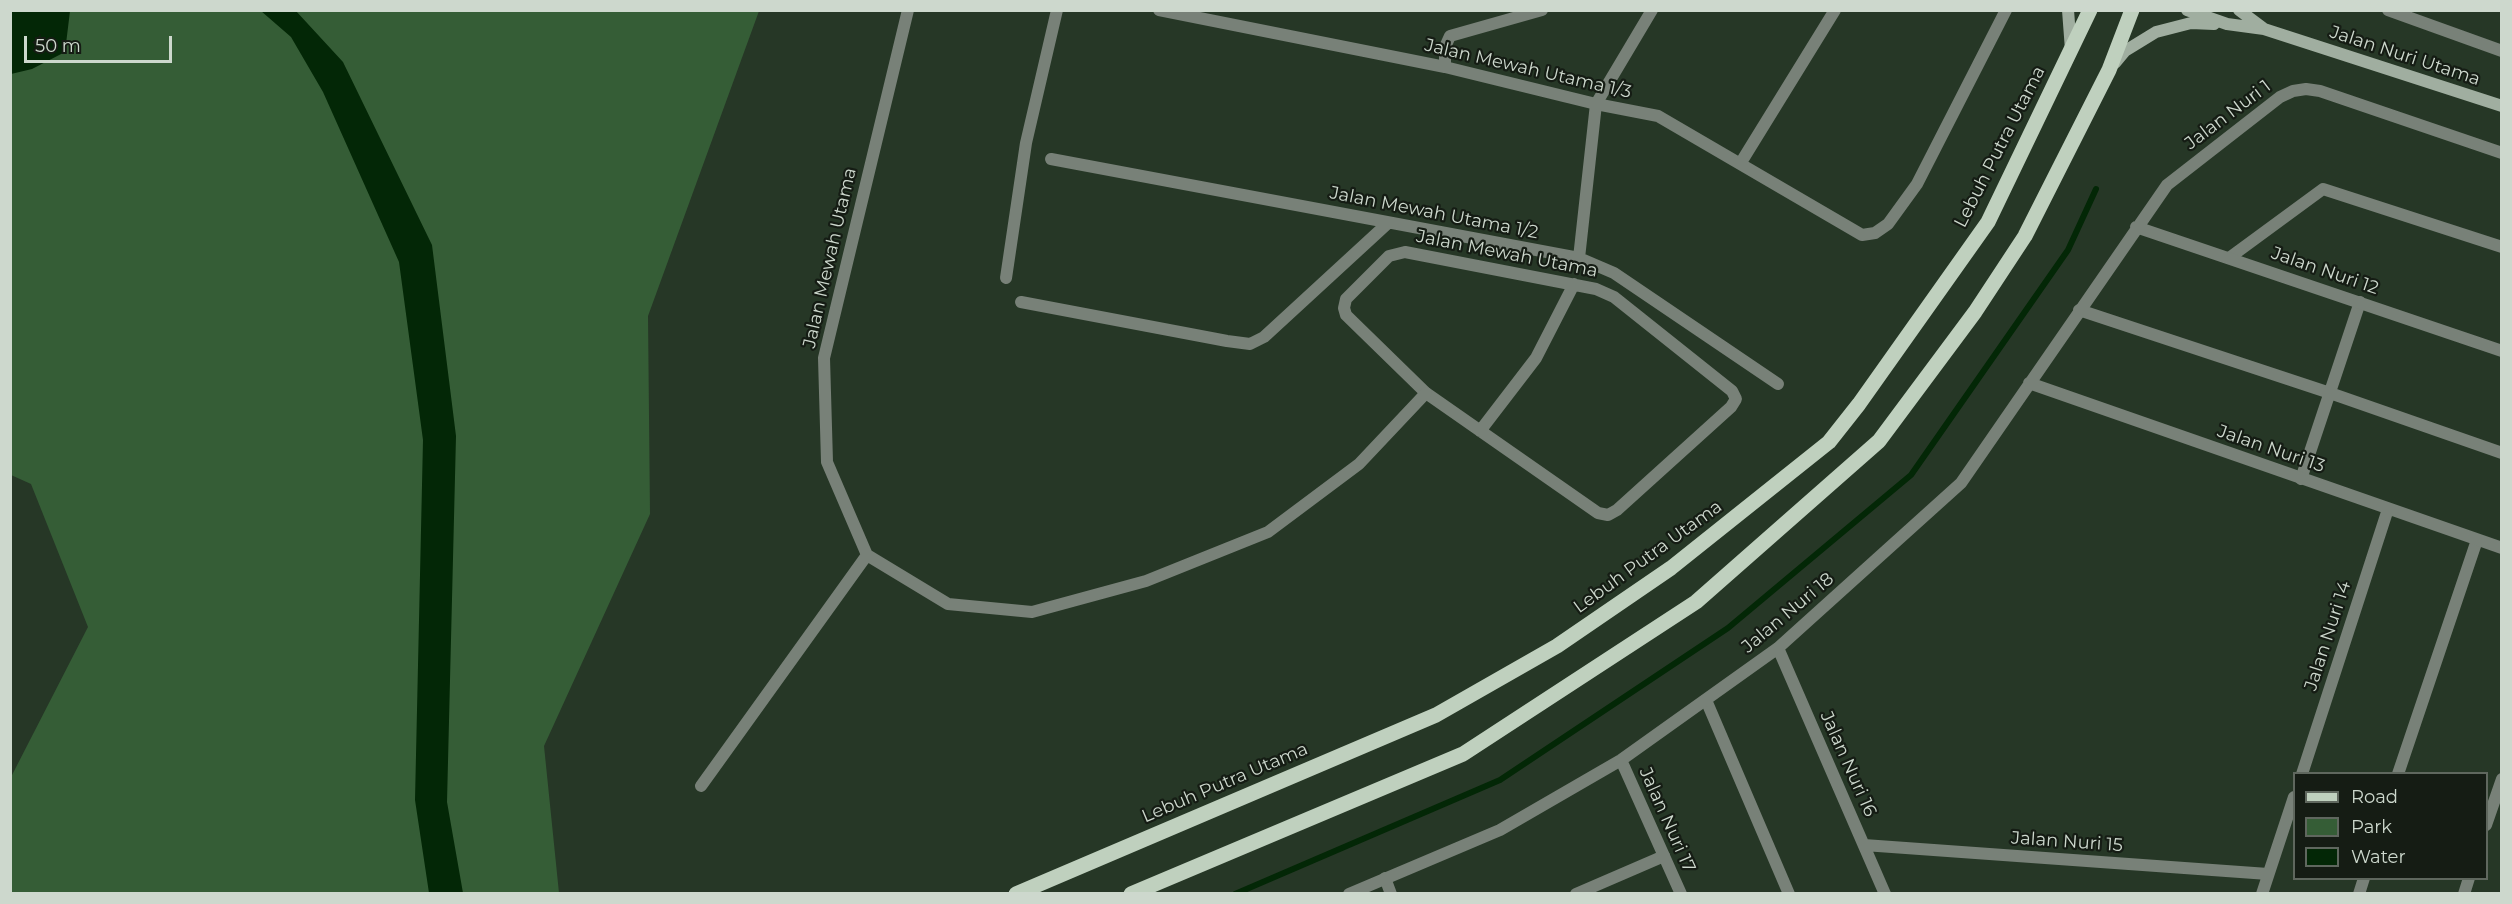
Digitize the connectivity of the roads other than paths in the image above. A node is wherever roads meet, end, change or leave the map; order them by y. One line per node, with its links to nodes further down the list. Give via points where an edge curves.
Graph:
1 (908, 10): 46 (street, Jalan Mewah Utama, via 824,358 827,462)
2 (1057, 10): 30 (street, via 1026,143)
3 (1159, 10): 18 (street, Jalan Mewah Utama 1/3)
4 (1542, 10): 18 (street, via 1450,36 1445,47)
5 (1652, 10): 20 (street)
6 (1836, 10): 24 (street)
7 (2006, 10): 24 (street, Jalan Mewah Utama 1/3, via 1917,184 1888,224 1875,233 1862,235)
8 (2068, 10): 16 (street)
9 (2090, 10): 16 (main road, Lebuh Putra Utama)
10 (2132, 10): 19 (main road)
11 (2187, 10): 14 (street, Jalan Nuri Utama)
12 (2239, 10): 15 (street, Jalan Nuri Utama)
13 (2388, 10): 17 (street)
14 (2227, 24): 15 (street, Jalan Nuri Utama); 19 (street, via 2191,23 2156,32 2125,51)
15 (2264, 29): 21 (street, Jalan Nuri Utama)
16 (2071, 51): 60 (main road, Lebuh Putra Utama, via 1988,222 1859,404 1829,442 1690,554 1557,646 1436,715)
17 (2502, 51)
18 (1445, 67): 20 (street, Jalan Mewah Utama 1/3)
19 (2109, 70): 61 (main road, via 2025,236 1975,312 1879,441 1695,602 1463,754)
20 (1596, 104): 24 (street, Jalan Mewah Utama 1/3, via 1658,116); 28 (street)
21 (2502, 106)
22 (2502, 153): 26 (street, Jalan Nuri 1, via 2320,91 2293,91 2167,185)
23 (1051, 159): 25 (street, Jalan Mewah Utama 1/2)
24 (1740, 164)
25 (1388, 222): 28 (street, Jalan Mewah Utama 1/2); 32 (street, via 1264,337 1250,344)
26 (2136, 227): 29 (street, Jalan Nuri 12); 34 (street, Jalan Nuri 18)
27 (2502, 247): 29 (street, via 2323,189)
28 (1579, 258): 36 (street, Jalan Mewah Utama 1/2, via 1614,273)
29 (2229, 258): 33 (street, Jalan Nuri 12)
30 (1006, 278)
31 (1574, 284): 38 (street, Jalan Mewah Utama, via 1405,252 1389,256 1346,298 1344,309); 40 (street, via 1536,358); 40 (street, Jalan Mewah Utama, via 1596,289 1623,304 1732,392 1736,399 1731,407 1608,515 1598,513)
32 (1021, 302)
33 (2360, 302): 35 (street, Jalan Nuri 12); 39 (street)
34 (2079, 310): 37 (street, Jalan Nuri 18); 39 (street)
35 (2502, 351)
36 (1778, 384)
37 (2029, 384): 42 (street, Jalan Nuri 13); 47 (street, Jalan Nuri 18, via 1960,483)
38 (1426, 393): 40 (street, Jalan Mewah Utama); 46 (street, via 1359,464 1268,532 1146,581 1032,612 948,604)
39 (2330, 393): 41 (street); 42 (street)
40 (1480, 431)
41 (2502, 453)
42 (2301, 478): 43 (street, Jalan Nuri 13)
43 (2388, 509): 44 (street, Jalan Nuri 13); 50 (street, Jalan Nuri 14)
44 (2476, 540): 45 (street, Jalan Nuri 13); 51 (street)
45 (2502, 548)
46 (867, 555): 53 (street)
47 (1778, 648): 48 (street, Jalan Nuri 18); 56 (street, Jalan Nuri 16)
48 (1706, 700): 49 (street, Jalan Nuri 18); 66 (street)
49 (1621, 760): 57 (street, Jalan Nuri 17); 59 (street, Jalan Nuri 18, via 1500,830)
50 (2303, 772)
51 (2399, 772)
52 (2502, 780): 55 (street)
53 (700, 786)
54 (2293, 803): 58 (street)
55 (2488, 822)
56 (1864, 845): 58 (street, Jalan Nuri 15); 67 (street, Jalan Nuri 16)
57 (1664, 856): 64 (street); 65 (street, Jalan Nuri 17)
58 (2268, 874): 68 (street)
59 (1385, 878): 62 (street, Jalan Nuri 18); 63 (street)
60 (1016, 894)
61 (1131, 894)
62 (1349, 894)
63 (1391, 894)
64 (1576, 894)
65 (1681, 894)
66 (1789, 894)
67 (1885, 894)
68 (2262, 894)

